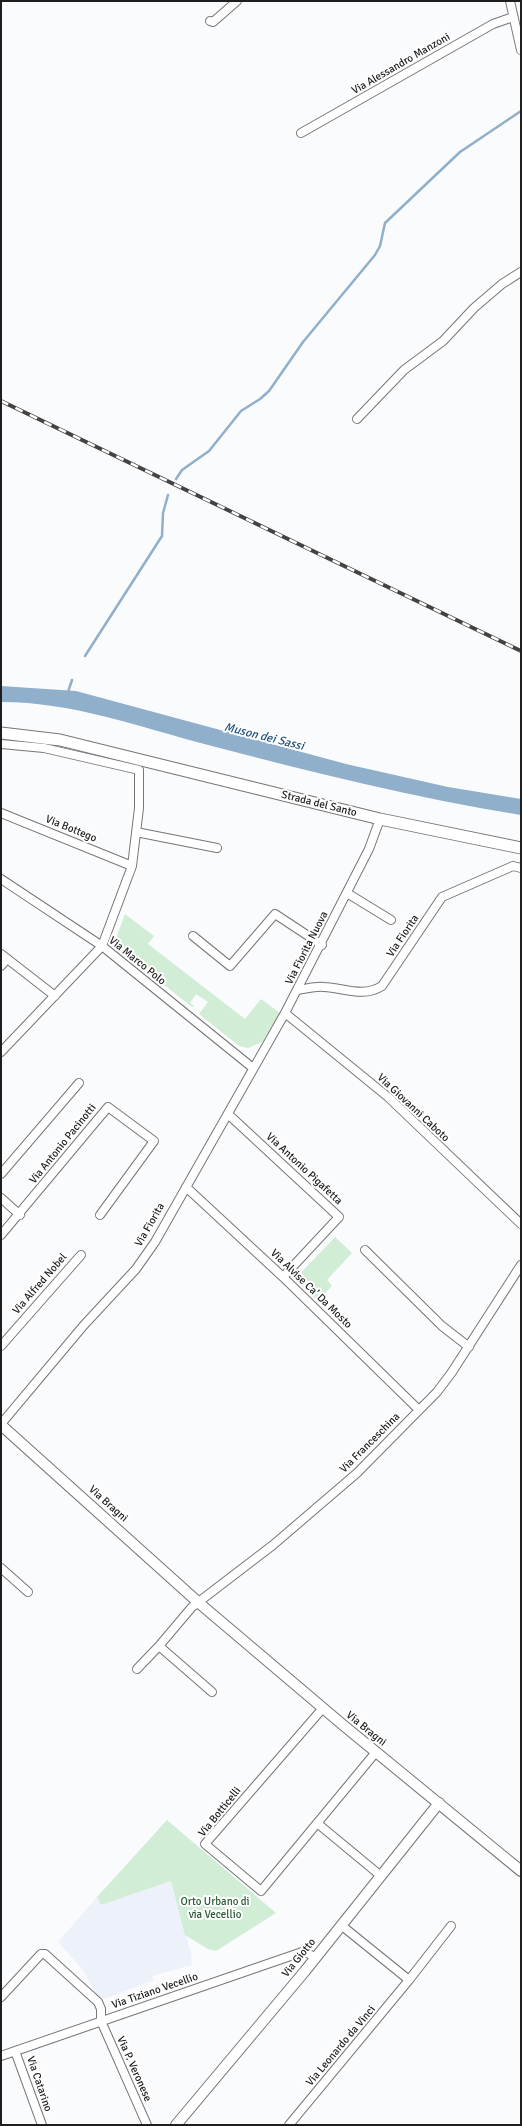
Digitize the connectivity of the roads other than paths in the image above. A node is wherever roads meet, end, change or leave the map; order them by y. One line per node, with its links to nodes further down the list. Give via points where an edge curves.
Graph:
1 (237, 1): 4 (street, via 213,22)
2 (510, 1): 3 (street)
3 (513, 17): 5 (street); 6 (street, Via Alessandro Manzoni, via 493,24)
4 (210, 21)
5 (521, 50)
6 (301, 133)
7 (521, 272): 8 (street, via 502,284 474,308 443,341 404,370)
8 (357, 418)
9 (1, 732): 11 (main road, Strada del Santo, via 60,740)
10 (1, 744): 11 (street, Strada del Santo)
11 (117, 759): 13 (main road, Strada del Santo); 14 (street, Strada del Santo, via 139,770)
12 (1, 813): 17 (street, Via Bottego)
13 (380, 819): 16 (main road, Strada del Santo); 20 (street, Via Fiorita Nuova, via 369,849)
14 (136, 832): 15 (street); 17 (street)
15 (217, 848)
16 (521, 848)
17 (132, 866): 24 (street)
18 (521, 868): 27 (street, Via Fiorita, via 513,866 442,897 382,986 373,992 323,987)
19 (1, 879): 24 (street, Via Marco Polo)
20 (347, 893): 21 (street); 23 (street, Via Fiorita Nuova)
21 (391, 920)
22 (193, 936): 23 (street, via 230,966 275,914)
23 (322, 944): 27 (street, Via Fiorita Nuova)
24 (102, 946): 28 (street); 31 (street, Via Marco Polo)
25 (4, 956): 26 (street); 28 (street)
26 (1, 966)
27 (298, 990): 29 (street, Via Fiorita Nuova)
28 (55, 996): 30 (street)
29 (286, 1013): 31 (street, Via Fiorita); 39 (street, Via Giovanni Caboto, via 388,1097)
30 (1, 1052)
31 (253, 1068): 33 (street, Via Fiorita)
32 (79, 1084): 34 (street)
33 (228, 1114): 35 (street, Via Fiorita); 44 (street, Via Antonio Pigafetta, via 339,1217)
34 (1, 1174)
35 (186, 1187): 44 (street, Via Alvise Ca' Da Mosto); 48 (street, Via Fiorita, via 155,1242 136,1269 84,1325)
36 (1, 1198): 37 (street)
37 (20, 1215): 38 (street, Via Antonio Pacinotti, via 108,1107 154,1141); 40 (street, Via Antonio Pacinotti)
38 (100, 1215)
39 (521, 1224)
40 (1, 1235)
41 (365, 1250): 46 (street, via 442,1326)
42 (81, 1255): 45 (street, Via Alfred Nobel)
43 (521, 1265): 46 (street, Via Franceschina)
44 (283, 1277): 47 (street, Via Alvise Ca' Da Mosto)
45 (1, 1346)
46 (469, 1346): 47 (street, Via Franceschina, via 437,1392)
47 (420, 1410): 51 (street, Via Franceschina, via 357,1473 274,1545)
48 (1, 1424): 51 (street, Via Bragni)
49 (1, 1568): 50 (street)
50 (28, 1592)
51 (199, 1603): 52 (street); 55 (street, Via Bragni)
52 (159, 1646): 53 (street); 54 (street)
53 (137, 1669)
54 (212, 1692)
55 (323, 1708): 56 (street, Via Bragni); 58 (street, Via Botticelli, via 205,1844 261,1891)
56 (376, 1752): 57 (street, Via Bragni); 58 (street, Via Botticelli)
57 (439, 1803): 59 (street, Via Bragni); 60 (street, Via Giotto)
58 (317, 1823): 60 (street)
59 (521, 1871)
60 (381, 1876): 61 (street, Via Giotto)
61 (341, 1924): 63 (street, Via Giotto); 64 (street)
62 (451, 1926): 64 (street, Via Leonardo da Vinci)
63 (315, 1958): 66 (street, Via Tiziano Vecellio, via 305,1951); 71 (street, Via Giotto)
64 (409, 1980): 72 (street, Via Leonardo da Vinci)
65 (1, 1997): 66 (street, Via P. Veronese, via 41,1954 45,1954 98,2002)
66 (101, 2021): 67 (street, Via Tiziano Vecellio); 70 (street, Via P. Veronese)
67 (15, 2051): 68 (street, Via Tiziano Vecellio); 69 (street, Via Catarino)
68 (1, 2056)
69 (42, 2125)
70 (147, 2125)
71 (176, 2125)
72 (289, 2125)

